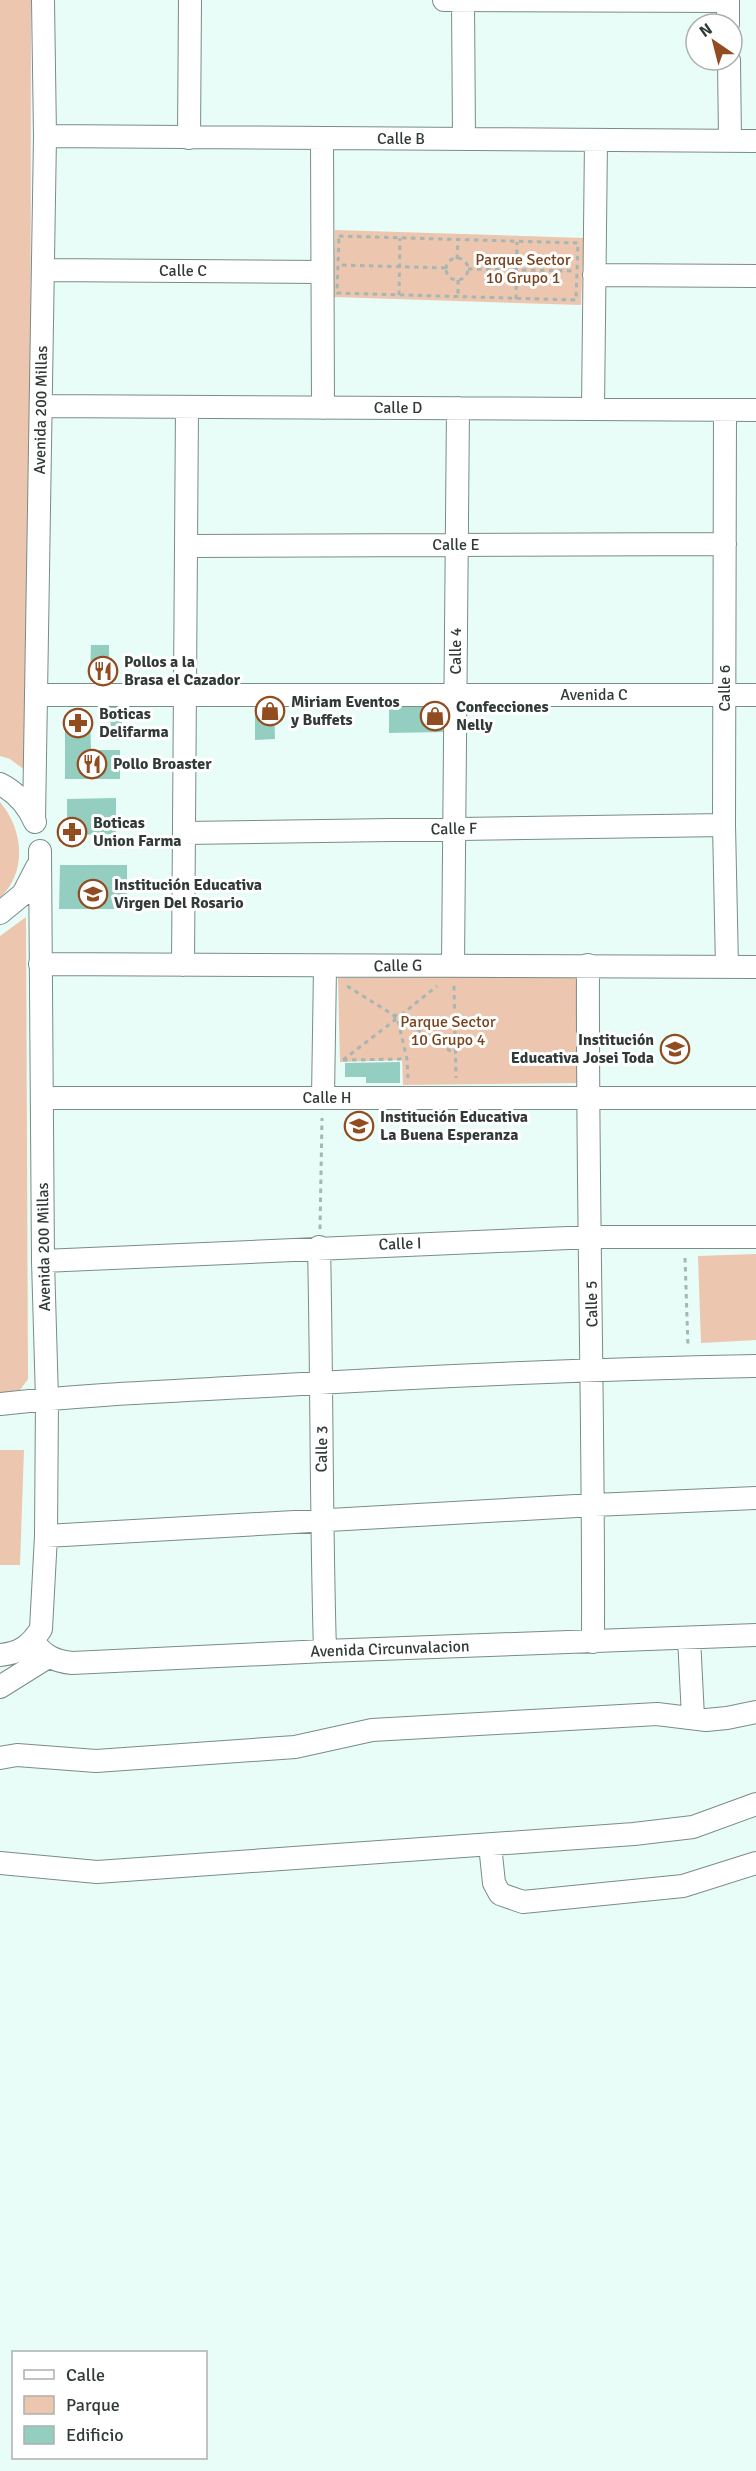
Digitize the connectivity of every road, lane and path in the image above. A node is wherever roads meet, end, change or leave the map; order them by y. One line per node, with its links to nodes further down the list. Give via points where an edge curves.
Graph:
1 (43, 0): 7 (street, Avenida 200 Millas)
2 (190, 0): 8 (street)
3 (444, 0): 4 (street)
4 (464, 0): 5 (street); 10 (street)
5 (728, 1)
6 (729, 72): 12 (street)
7 (45, 136): 8 (street, Calle B); 22 (street, Avenida 200 Millas)
8 (189, 138): 9 (street, Calle B)
9 (321, 138): 10 (street, Calle B); 18 (street)
10 (464, 139): 11 (street, Calle B)
11 (596, 140): 12 (street, Calle B); 24 (street)
12 (730, 141): 13 (street, Calle B)
13 (756, 141)
14 (400, 238): 15 (path); 18 (path, via 339,236); 19 (path)
15 (458, 240): 16 (path); 17 (path)
16 (517, 242): 23 (path); 24 (path, via 578,243)
17 (458, 259): 20 (path, via 450,261); 21 (path)
18 (328, 267): 19 (path); 22 (street, Calle C); 27 (path, via 337,293); 32 (street)
19 (399, 267): 20 (path); 27 (path)
20 (446, 268): 26 (path, via 450,278)
21 (468, 269): 23 (path); 26 (path, via 464,279)
22 (43, 270): 30 (street, Avenida 200 Millas)
23 (516, 270): 24 (path); 29 (path)
24 (589, 273): 25 (street); 29 (path, via 576,300); 34 (street)
25 (756, 276)
26 (458, 280): 28 (path)
27 (399, 295): 28 (path)
28 (458, 297): 29 (path)
29 (516, 298)
30 (41, 406): 31 (street, Calle D); 40 (street, Avenida 200 Millas)
31 (187, 407): 32 (street, Calle D); 39 (street)
32 (323, 408): 33 (street, Calle D)
33 (458, 408): 34 (street, Calle D); 38 (street, Calle 4)
34 (593, 409): 35 (street, Calle D)
35 (725, 410): 36 (street, Calle D); 37 (street, Calle 6)
36 (756, 410)
37 (725, 544): 38 (street, Calle E); 43 (street, Calle 6)
38 (457, 545): 39 (street, Calle E); 42 (street, Calle 4)
39 (186, 546): 41 (street)
40 (36, 695): 41 (street, Avenida C); 46 (street, Avenida 200 Millas)
41 (185, 695): 42 (street, Avenida C); 49 (street)
42 (456, 695): 43 (street, Avenida C); 48 (street, Calle 4)
43 (725, 695): 44 (street, Avenida C); 47 (street, Calle 6)
44 (756, 695)
45 (0, 784): 46 (street, via 16,794)
46 (34, 820): 50 (street, Avenida 200 Millas)
47 (724, 825): 48 (street, Calle F); 55 (street, Calle 6)
48 (454, 829): 49 (street, Calle F); 57 (street, Calle 4)
49 (184, 833): 53 (street)
50 (40, 851): 51 (street, via 28,888); 52 (street, Avenida 200 Millas)
51 (0, 913)
52 (40, 964): 53 (street, Calle G); 67 (street, Avenida 200 Millas)
53 (183, 965): 58 (street, Calle G)
54 (588, 965): 55 (street, Calle G); 57 (street, Calle G); 66 (street, Calle 5)
55 (727, 967): 56 (street, Calle G)
56 (756, 967)
57 (449, 973): 58 (street, Calle G); 61 (path); 63 (path, via 453,980)
58 (333, 975): 59 (path); 60 (path); 61 (path); 65 (street)
59 (353, 982)
60 (342, 993)
61 (398, 1018): 63 (path); 64 (path); 65 (path)
62 (343, 1049): 65 (path)
63 (455, 1054): 70 (path)
64 (407, 1059): 65 (path); 69 (path)
65 (333, 1060): 68 (street)
66 (587, 1096): 70 (street, Calle H); 71 (street, Calle H); 72 (street, Calle 5)
67 (42, 1098): 68 (street, Calle H); 76 (street, Avenida 200 Millas)
68 (323, 1098): 69 (street, Calle H); 75 (path)
69 (409, 1098): 70 (street, Calle H)
70 (456, 1098)
71 (756, 1098)
72 (591, 1237): 74 (street, Calle I); 75 (street, Calle I); 79 (street, Calle 5)
73 (756, 1238): 74 (street, Calle I)
74 (685, 1239): 78 (path)
75 (319, 1247): 76 (street, Calle I); 80 (street, Calle 3)
76 (43, 1261): 81 (street, Avenida 200 Millas)
77 (756, 1366): 78 (street)
78 (689, 1367): 79 (street)
79 (592, 1369): 80 (street); 84 (street, Calle 5)
80 (322, 1383): 81 (street); 85 (street, Calle 3)
81 (47, 1399): 82 (street); 86 (street, Avenida 200 Millas)
82 (0, 1404)
83 (756, 1498): 84 (street)
84 (594, 1505): 85 (street); 89 (street, Calle 5)
85 (321, 1521): 86 (street); 91 (street, Calle 3)
86 (46, 1536): 90 (street, Avenida 200 Millas)
87 (756, 1635): 88 (street, Avenida Circunvalacion)
88 (689, 1638): 89 (street, Avenida Circunvalacion); 95 (street)
89 (593, 1642): 91 (street, Avenida Circunvalacion)
90 (40, 1649): 91 (street, Avenida Circunvalacion, via 58,1662 72,1664); 92 (street); 93 (street)
91 (325, 1651)
92 (0, 1655)
93 (0, 1687)
94 (756, 1712): 95 (street, via 706,1720)
95 (693, 1717): 96 (street, via 657,1714 372,1730 295,1747 96,1761 17,1755)
96 (0, 1758)
97 (756, 1804): 98 (street, via 693,1827)
98 (490, 1845): 99 (street, via 97,1872); 100 (street, via 494,1883 500,1894 523,1902 683,1886)
99 (0, 1863)
100 (756, 1863)

